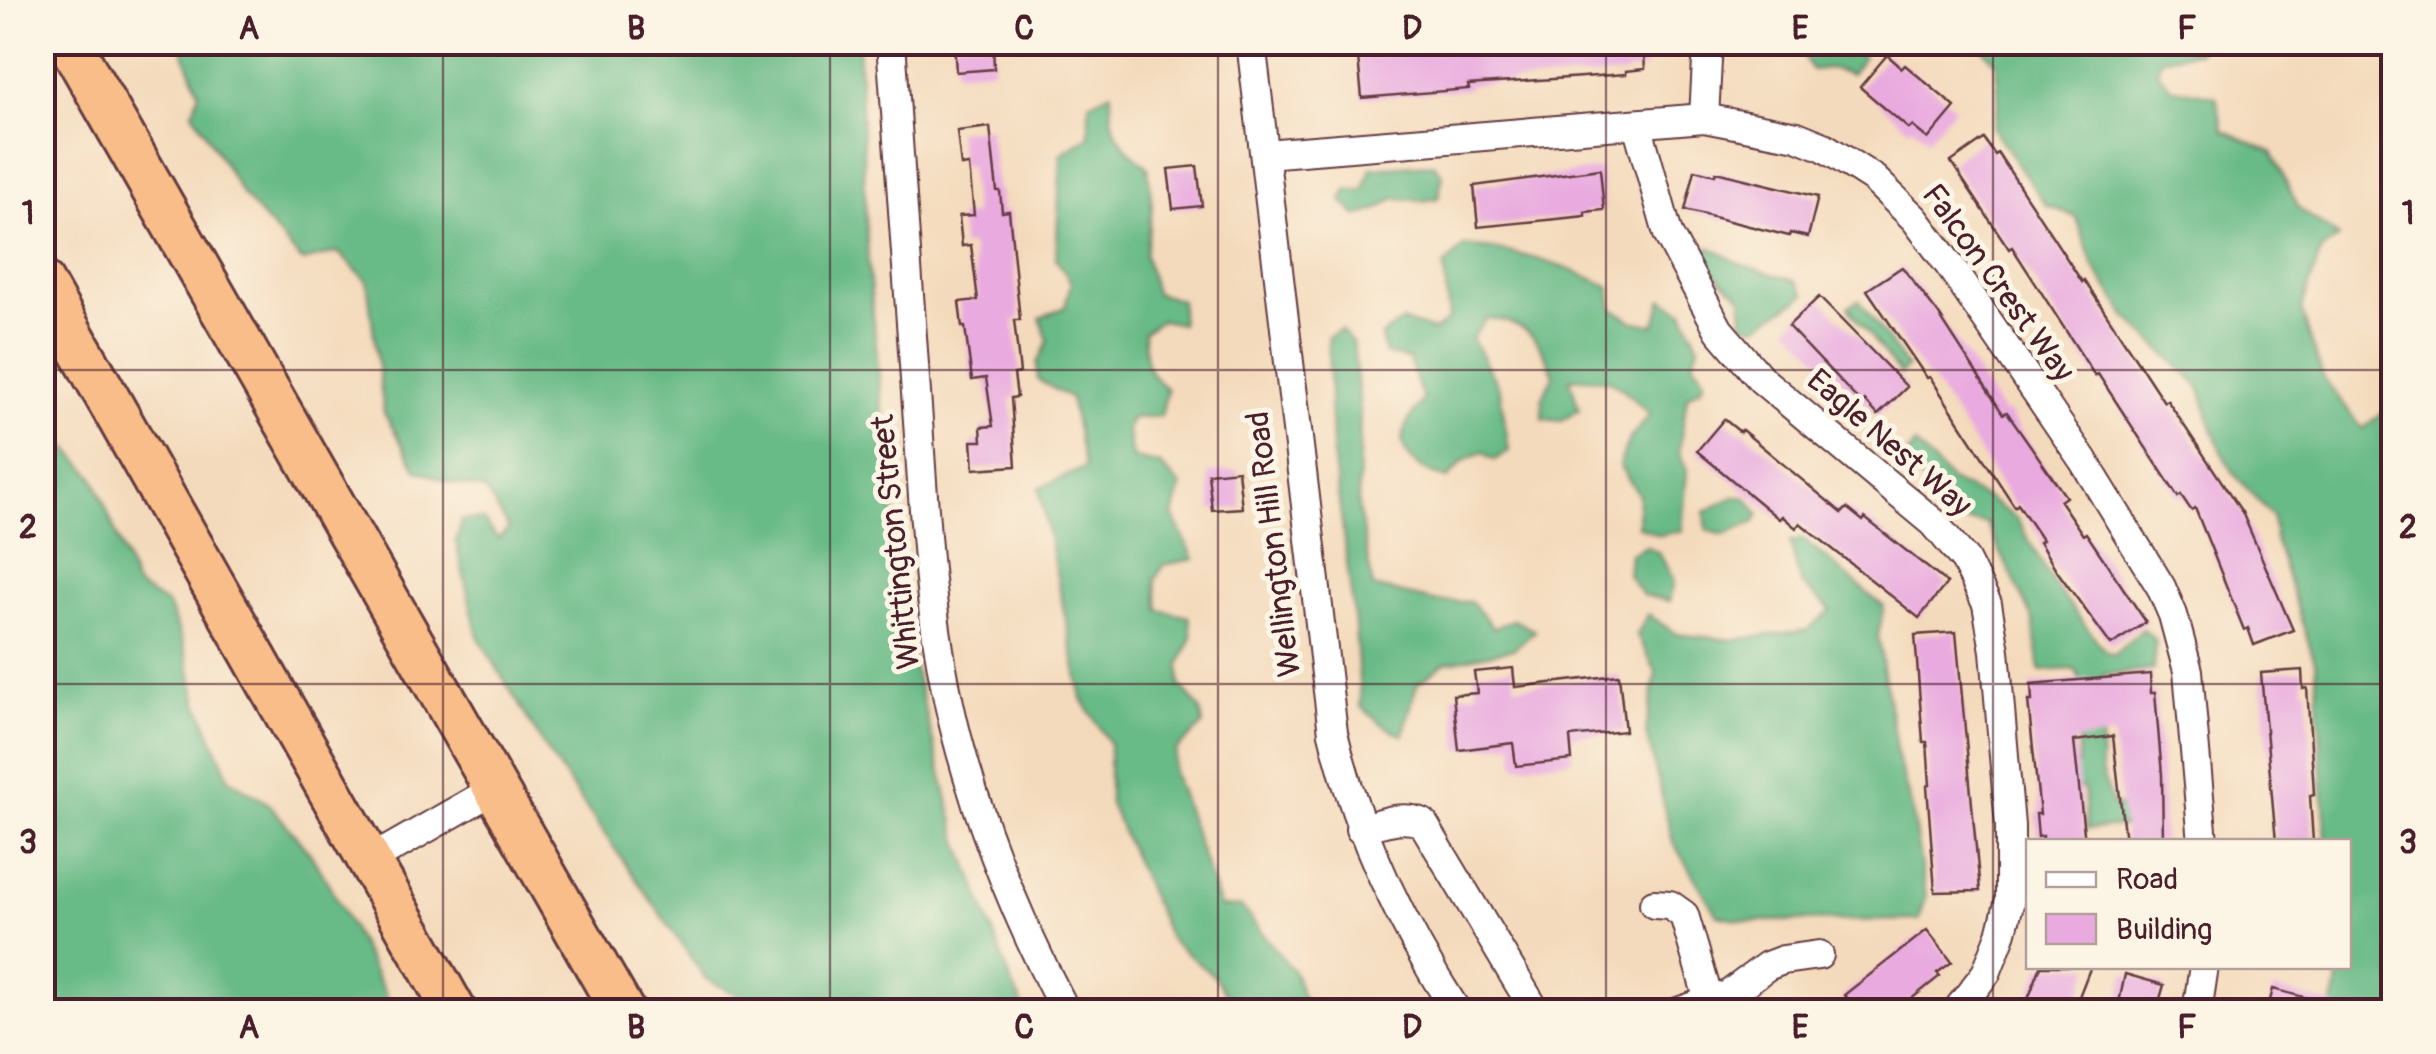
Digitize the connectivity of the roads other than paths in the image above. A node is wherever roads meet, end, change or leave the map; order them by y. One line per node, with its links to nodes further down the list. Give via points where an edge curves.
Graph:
1 (69, 42): 9 (highway)
2 (891, 42): 19 (street, Whittington Street, via 926,541 946,687 992,846)
3 (1250, 42): 7 (street, Wellington Hill Road)
4 (1708, 42): 5 (street)
5 (1704, 118): 6 (street, Falcon Crest Way); 11 (street, Falcon Crest Way, via 1797,136 1874,179 1914,219 1983,315 2083,460 2173,615 2188,672)
6 (1637, 124): 7 (street, Falcon Crest Way); 23 (street, Eagle Nest Way, via 1668,234 1719,330 1762,380 1934,523 1965,560 1986,604 2008,807 2010,900 1986,973)
7 (1265, 154): 10 (street, Wellington Hill Road, via 1324,674)
8 (42, 282): 12 (highway)
9 (495, 788): 12 (street); 18 (highway)
10 (1360, 829): 20 (street, Wellington Hill Road, via 1414,942); 21 (street, via 1398,818 1423,823)
11 (2203, 839)
12 (370, 861): 17 (highway)
13 (1654, 904): 16 (street, via 1670,904 1684,916)
14 (1819, 955): 16 (street, via 1767,966)
15 (2204, 969): 24 (street)
16 (1710, 1004): 22 (street)
17 (455, 1012)
18 (623, 1012)
19 (1066, 1012)
20 (1457, 1012)
21 (1536, 1012)
22 (1678, 1012)
23 (1956, 1012)
24 (2197, 1012)

